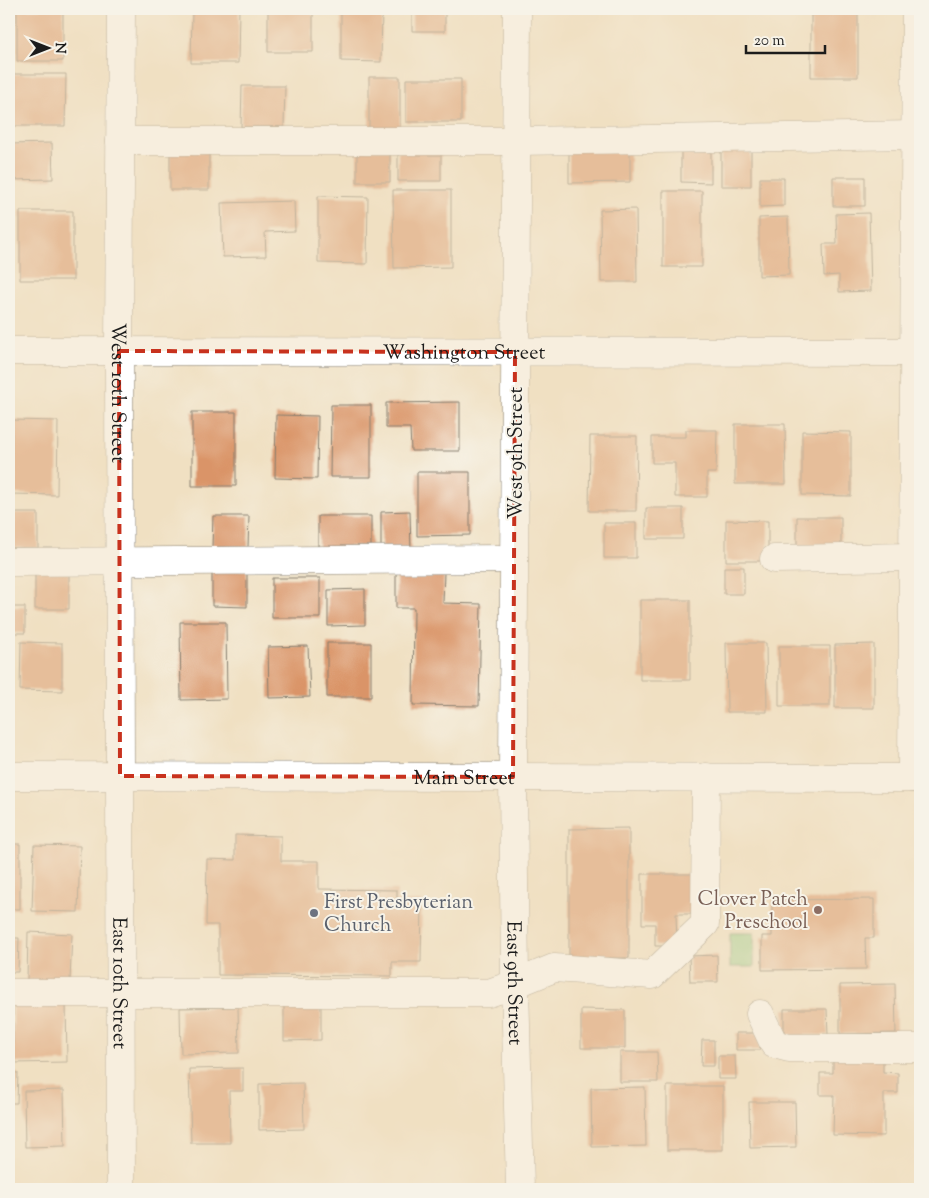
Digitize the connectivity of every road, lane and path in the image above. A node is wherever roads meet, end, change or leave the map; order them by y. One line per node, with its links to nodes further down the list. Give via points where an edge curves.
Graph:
1 (121, 9): 5 (street, West 10th Street)
2 (517, 9): 6 (street, West 9th Street)
3 (916, 9): 4 (street)
4 (915, 136): 6 (street); 10 (street)
5 (120, 141): 6 (street); 8 (street, West 10th Street)
6 (516, 141): 9 (street, West 9th Street)
7 (9, 351): 8 (street, Washington Street)
8 (119, 351): 9 (street, Washington Street); 15 (street, West 10th Street)
9 (515, 352): 10 (street, Washington Street); 12 (street, West 9th Street)
10 (917, 352): 11 (street)
11 (913, 558): 13 (street); 20 (street)
12 (514, 559): 15 (street); 18 (street, West 9th Street)
13 (774, 559)
14 (9, 562): 15 (street)
15 (119, 562): 17 (street, West 10th Street)
16 (9, 776): 17 (street, Main Street)
17 (120, 776): 18 (street, Main Street); 23 (street, East 10th Street)
18 (513, 777): 19 (street, Main Street); 21 (street, East 9th Street)
19 (706, 777): 20 (street, Main Street); 21 (street, via 705,924 652,975 554,968)
20 (916, 778)
21 (515, 984): 23 (street, via 489,993); 27 (street, East 9th Street)
22 (9, 993): 23 (street)
23 (121, 993): 26 (street, East 10th Street)
24 (760, 1014): 25 (street, via 774,1044 789,1048)
25 (920, 1048)
26 (121, 1189)
27 (520, 1189)

